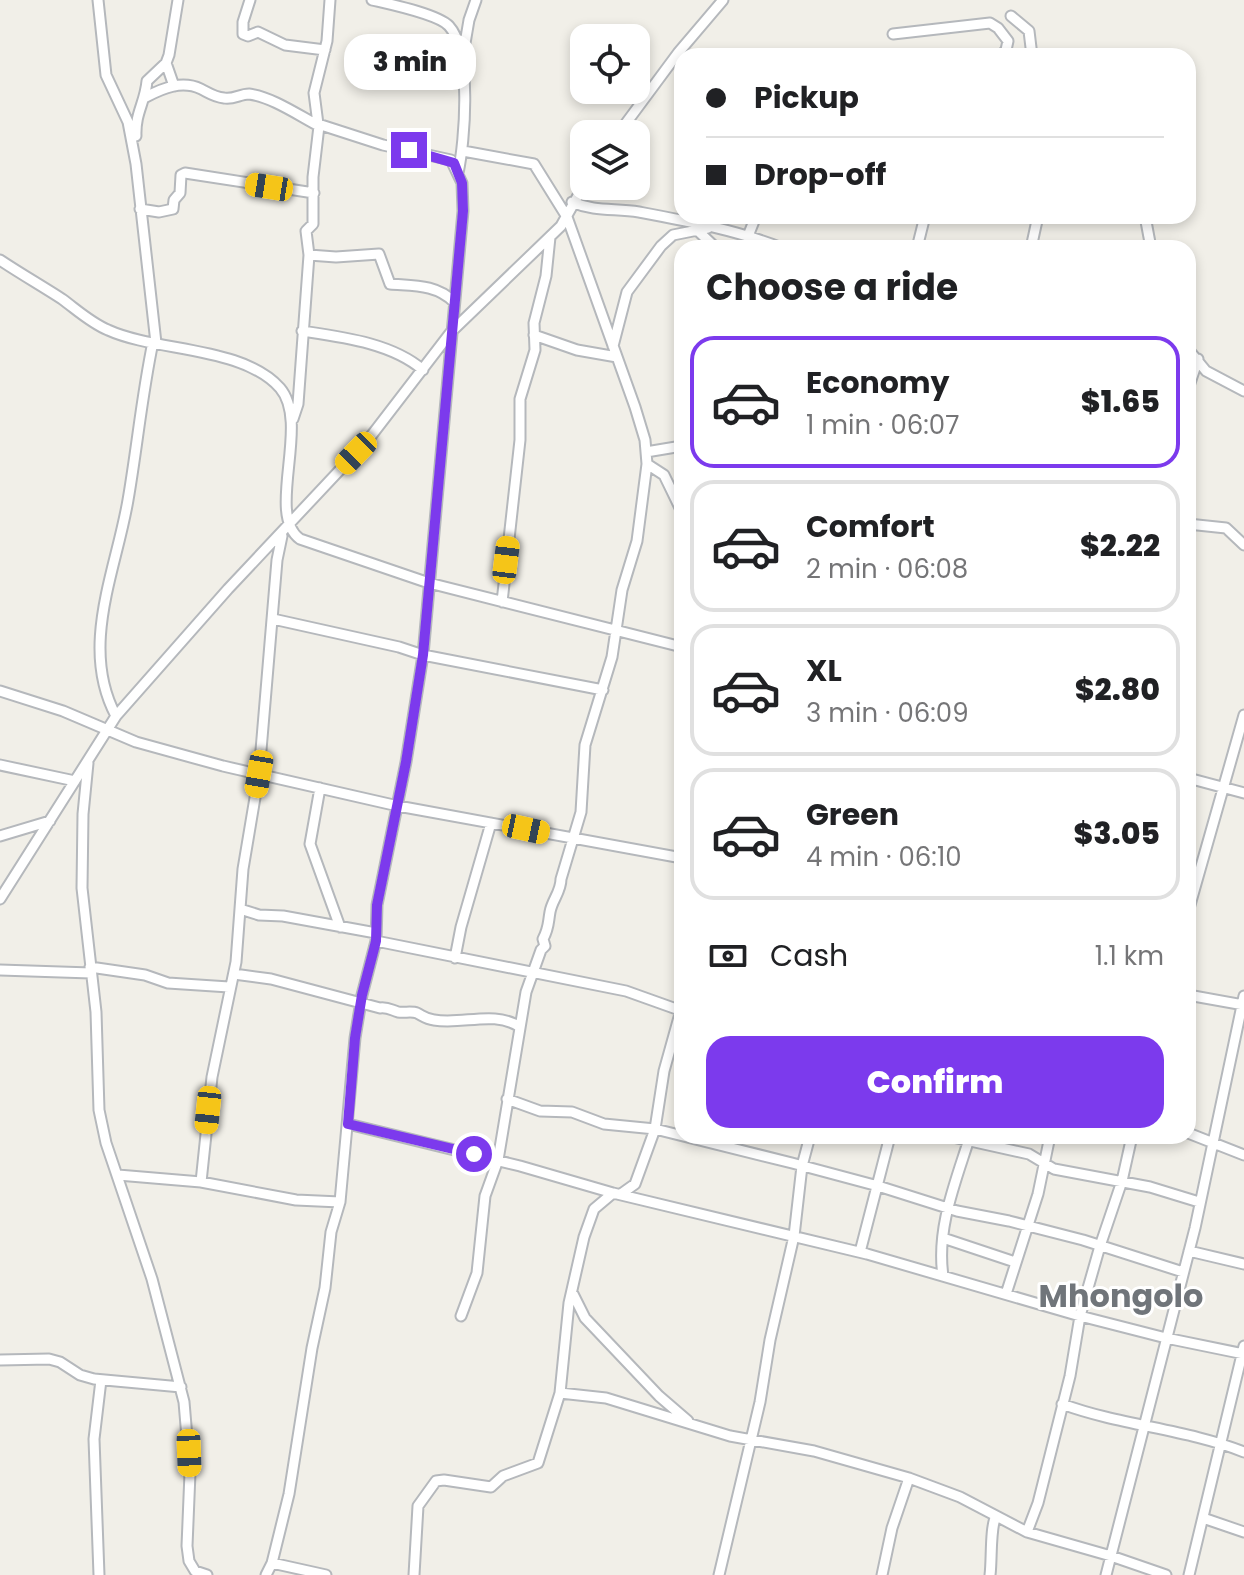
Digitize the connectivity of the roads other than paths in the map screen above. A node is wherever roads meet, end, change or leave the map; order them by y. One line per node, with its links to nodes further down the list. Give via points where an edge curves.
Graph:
1 (98, 0): 22 (street, via 106,75 128,122)
2 (178, 0): 15 (street)
3 (250, 0): 13 (street, via 243,34 258,32 285,45)
4 (330, 0): 13 (street)
5 (372, 0): 16 (street, via 448,25)
6 (476, 0): 16 (street)
7 (723, 0): 10 (street)
8 (1011, 16): 12 (street, via 1029,31)
9 (893, 34): 11 (street, via 990,23 1008,41)
10 (682, 48)
11 (1006, 48)
12 (1031, 48)
13 (325, 50): 20 (street, via 314,93)
14 (674, 58): 19 (street)
15 (166, 63): 17 (street); 18 (street, via 148,78)
16 (462, 67): 21 (street)
17 (174, 86): 18 (street); 20 (street, via 198,87 223,98 253,95)
18 (146, 97): 22 (street, via 136,116)
19 (628, 120)
20 (318, 125): 23 (street, via 451,160); 24 (street)
21 (463, 151): 23 (street); 27 (street, via 534,164)
22 (136, 164): 26 (street)
23 (458, 173): 39 (street, via 463,211)
24 (314, 193): 26 (street, via 187,173 181,175 173,209); 37 (street, via 313,224 306,231)
25 (572, 202): 27 (street); 28 (street)
26 (140, 209): 43 (street)
27 (567, 217): 34 (street); 44 (street)
28 (674, 219)
29 (697, 224): 31 (street)
30 (753, 224): 33 (street)
31 (711, 227): 32 (street); 33 (street)
32 (697, 230): 35 (street); 44 (street, via 670,238 630,287)
33 (748, 236): 36 (street)
34 (550, 237): 41 (street); 42 (street)
35 (708, 240)
36 (759, 240)
37 (309, 255): 39 (street, via 379,254 390,284 441,291); 40 (street)
38 (0, 260): 43 (street, via 109,331)
39 (454, 302): 41 (street)
40 (302, 331): 48 (street, via 397,352); 50 (street)
41 (451, 332): 48 (street); 58 (street)
42 (534, 335): 45 (street); 59 (street, via 535,350 520,399)
43 (155, 342): 50 (street, via 267,375 286,396); 67 (street, via 104,608 100,674)
44 (613, 347): 45 (street)
45 (617, 357): 52 (street)
46 (1198, 359): 47 (street); 49 (street, via 1206,371)
47 (1196, 365)
48 (423, 370): 56 (street, via 368,440)
49 (1244, 391)
50 (293, 419): 56 (street)
51 (674, 447): 52 (street)
52 (646, 452): 53 (street)
53 (647, 464): 54 (street, via 664,475); 61 (street)
54 (674, 496)
55 (1196, 525): 57 (street, via 1226,528)
56 (286, 528): 58 (street, via 312,545); 60 (street, via 277,560); 67 (street)
57 (1244, 545)
58 (429, 583): 59 (street); 63 (street)
59 (502, 602): 61 (street)
60 (273, 619): 63 (street); 71 (street)
61 (617, 629): 62 (street); 64 (street)
62 (674, 645)
63 (423, 655): 64 (street); 77 (street)
64 (603, 690): 81 (street, via 585,745)
65 (0, 691): 68 (street)
66 (1244, 715): 74 (street)
67 (116, 716): 68 (street)
68 (107, 730): 69 (street); 71 (street)
69 (89, 759): 73 (street); 90 (street, via 82,888)
70 (0, 765): 73 (street)
71 (259, 774): 75 (street); 85 (street)
72 (1196, 780): 74 (street)
73 (75, 781): 78 (street)
74 (1223, 787): 76 (street); 83 (street)
75 (320, 788): 77 (street); 86 (street, via 310,844)
76 (1244, 793)
77 (398, 806): 79 (street); 87 (street, via 377,905)
78 (50, 821): 80 (street); 84 (street)
79 (491, 823): 81 (street); 88 (street)
80 (0, 836)
81 (574, 838): 82 (street); 91 (street)
82 (674, 857)
83 (1196, 883)
84 (0, 899)
85 (240, 909): 86 (street); 92 (street)
86 (340, 927): 87 (street)
87 (376, 937): 88 (street); 95 (street)
88 (455, 958): 91 (street)
89 (0, 970): 90 (street)
90 (91, 970): 93 (street); 117 (street, via 99,1110)
91 (534, 972): 97 (street, via 626,991); 98 (street)
92 (234, 974): 93 (street); 95 (street)
93 (229, 987): 119 (street, via 212,1077)
94 (1196, 996): 96 (street)
95 (361, 1002): 98 (street, via 436,1021 491,1018); 101 (street)
96 (1243, 1002): 105 (street)
97 (674, 1007)
98 (520, 1027): 100 (street)
99 (674, 1035): 102 (street)
100 (507, 1099): 102 (street, via 604,1124); 114 (street)
101 (348, 1124): 114 (street); 122 (street)
102 (655, 1129): 103 (street); 121 (street, via 635,1184)
103 (674, 1134)
104 (1196, 1136): 105 (street)
105 (1214, 1142): 113 (street); 123 (street)
106 (715, 1144): 116 (street)
107 (808, 1144): 116 (street)
108 (888, 1144): 120 (street)
109 (967, 1144): 124 (street)
110 (989, 1144): 115 (street)
111 (1049, 1144): 115 (street)
112 (1130, 1144): 118 (street)
113 (1244, 1155)
114 (498, 1160): 121 (street); 137 (street, via 485,1196 477,1273)
115 (1045, 1163): 118 (street); 125 (street)
116 (802, 1166): 120 (street); 126 (street)
117 (118, 1175): 119 (street); 143 (street)
118 (1122, 1181): 123 (street); 128 (street)
119 (201, 1182): 122 (street, via 296,1200)
120 (878, 1186): 124 (street); 130 (street)
121 (617, 1194): 126 (street); 135 (street, via 598,1203 591,1215)
122 (340, 1202): 157 (street)
123 (1199, 1202): 129 (street)
124 (949, 1208): 125 (street); 127 (street)
125 (1027, 1226): 128 (street); 131 (street)
126 (794, 1236): 130 (street); 148 (street)
127 (943, 1238): 131 (street); 134 (street)
128 (1100, 1246): 133 (street); 138 (street)
129 (1189, 1251): 132 (street); 133 (street)
130 (860, 1252): 134 (street)
131 (1015, 1262): 136 (street)
132 (1244, 1264)
133 (1183, 1272): 139 (street)
134 (943, 1276): 136 (street)
135 (572, 1291): 144 (street); 146 (street, via 585,1318)
136 (1006, 1294): 138 (street)
137 (461, 1316)
138 (1080, 1316): 139 (street); 145 (street)
139 (1166, 1338): 140 (street); 147 (street)
140 (1243, 1351): 149 (street)
141 (0, 1360): 142 (street, via 49,1359)
142 (101, 1380): 143 (street); 159 (street, via 94,1439)
143 (181, 1387): 158 (street, via 190,1473 187,1546)
144 (560, 1393): 146 (street, via 606,1398); 163 (street, via 534,1466 503,1476 491,1487 436,1481 418,1506)
145 (1062, 1404): 147 (street); 154 (street)
146 (691, 1424): 148 (street)
147 (1144, 1427): 149 (street); 156 (street)
148 (749, 1441): 151 (street, via 814,1451); 164 (street)
149 (1220, 1442): 150 (street); 153 (street)
150 (1244, 1452)
151 (909, 1478): 152 (street); 165 (street)
152 (996, 1516): 154 (street); 166 (street, via 991,1525)
153 (1203, 1518): 155 (street); 169 (street)
154 (1027, 1532): 156 (street)
155 (1244, 1532)
156 (1111, 1556): 167 (street); 168 (street)
157 (272, 1563): 161 (street); 162 (street)
158 (195, 1573): 160 (street)
159 (99, 1575)
160 (207, 1575)
161 (266, 1575)
162 (326, 1575)
163 (414, 1575)
164 (719, 1575)
165 (882, 1575)
166 (990, 1575)
167 (1106, 1575)
168 (1166, 1575)
169 (1189, 1575)

